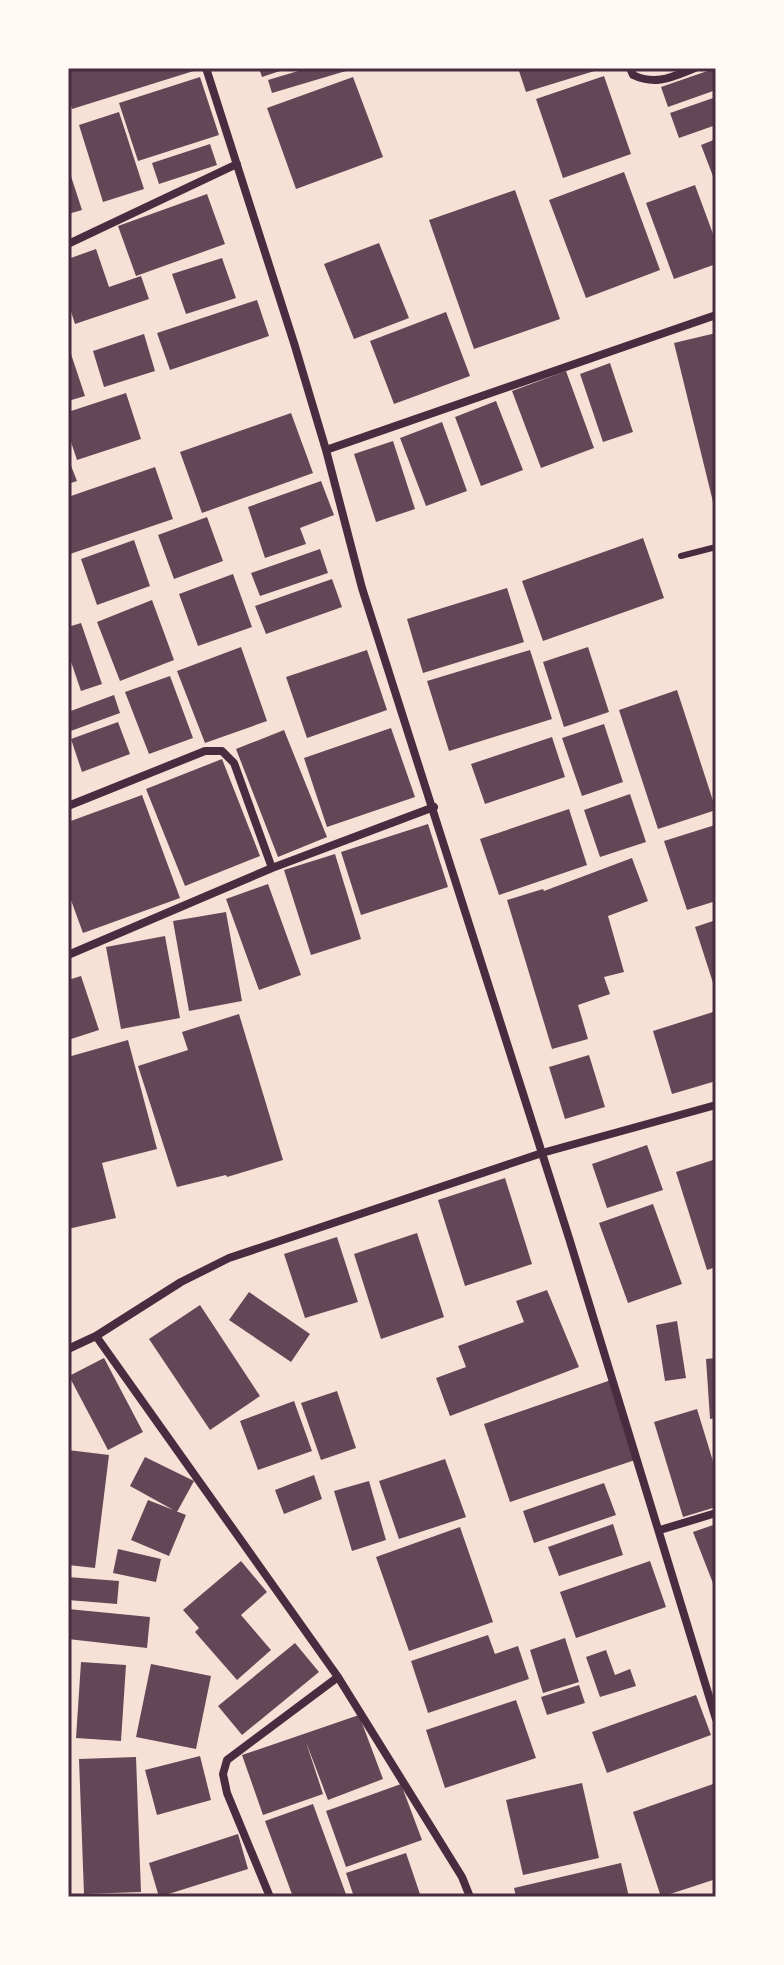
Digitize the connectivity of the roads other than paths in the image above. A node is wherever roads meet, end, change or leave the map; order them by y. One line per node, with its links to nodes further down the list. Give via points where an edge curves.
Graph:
1 (206, 68): 4 (street)
2 (630, 68): 3 (street, via 645,81)
3 (695, 68)
4 (237, 164): 5 (street); 7 (street)
5 (68, 244)
6 (716, 315): 7 (street)
7 (326, 450): 11 (street, via 362,588)
8 (716, 547): 9 (lane)
9 (681, 556)
10 (68, 806): 12 (street, via 205,751 222,751 234,763)
11 (434, 807): 12 (street); 15 (street)
12 (272, 868): 13 (street)
13 (68, 955)
14 (716, 1105): 15 (street)
15 (542, 1153): 16 (street, via 229,1258); 19 (street)
16 (96, 1336): 17 (street); 20 (street)
17 (68, 1349)
18 (716, 1513): 19 (street)
19 (660, 1530): 21 (street)
20 (338, 1677): 22 (street, via 227,1760 227,1793); 23 (street)
21 (716, 1719)
22 (270, 1897)
23 (470, 1897)

